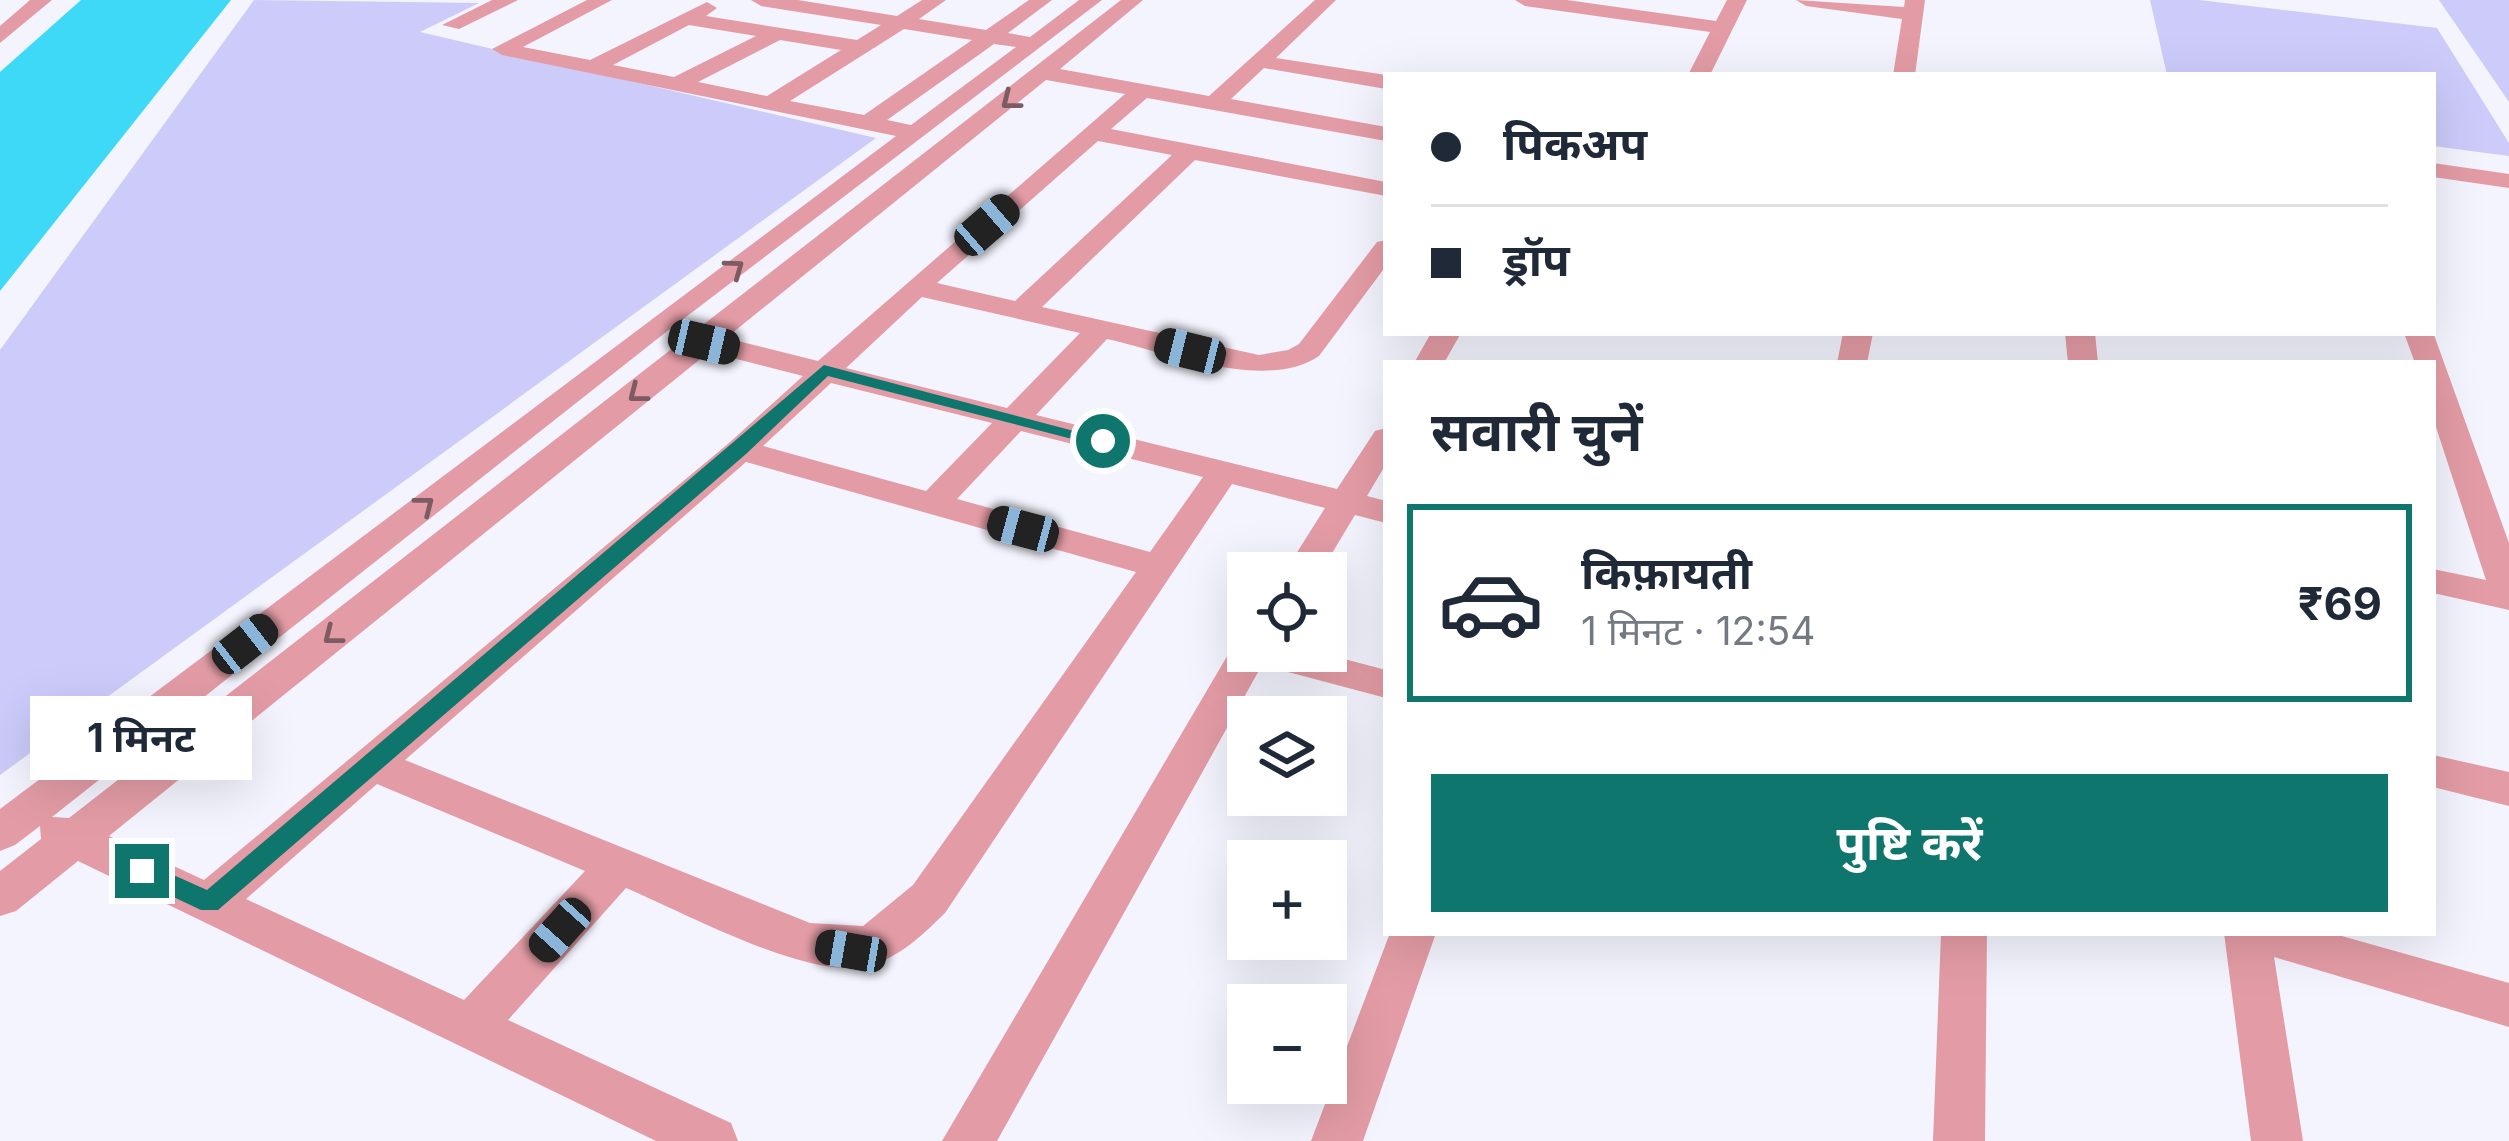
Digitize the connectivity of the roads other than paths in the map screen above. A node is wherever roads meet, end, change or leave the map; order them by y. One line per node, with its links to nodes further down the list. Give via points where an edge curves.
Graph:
1 (42, 0): 22 (street)
2 (508, 0): 18 (street)
3 (602, 0): 26 (street, via 502,49)
4 (722, 0): 16 (street)
5 (760, 0): 14 (street)
6 (936, 0): 17 (street)
7 (1042, 0): 21 (street)
8 (1092, 0): 24 (street)
9 (1133, 0): 24 (street)
10 (1326, 0): 25 (street)
11 (1526, 0): 19 (street)
12 (1736, 0): 19 (street)
13 (1806, 0): 15 (street)
14 (826, 5): 17 (street)
15 (1914, 7): 28 (street)
16 (686, 19): 20 (street); 26 (street)
17 (899, 23): 21 (street); 23 (street)
18 (452, 25)
19 (1723, 28): 27 (street)
20 (776, 34): 23 (street); 30 (street)
21 (988, 36): 24 (street); 34 (street)
22 (0, 37)
23 (860, 47): 33 (street)
24 (1041, 58): 31 (street); 35 (street); 47 (street, one-way to 47)
25 (1258, 61): 29 (street); 32 (street)
26 (593, 67): 30 (street)
27 (1701, 72)
28 (1904, 72)
29 (1383, 82)
30 (677, 84): 33 (street)
31 (1143, 90): 32 (street); 36 (street)
32 (1214, 103): 37 (street)
33 (768, 105): 34 (street)
34 (868, 123): 35 (street)
35 (917, 133): 46 (street, one-way to 35)
36 (1093, 133): 38 (street); 43 (street)
37 (1383, 133)
38 (1190, 151): 41 (street); 44 (street)
39 (2436, 171): 40 (street)
40 (2506, 186)
41 (1383, 188)
42 (1383, 252): 45 (street, via 1297,358 1259,364)
43 (916, 287): 44 (street); 48 (street)
44 (1022, 310): 45 (street)
45 (1100, 329): 50 (street)
46 (651, 330): 47 (street); 67 (street, one-way to 46)
47 (704, 342): 48 (street); 68 (street, one-way to 68)
48 (824, 370): 50 (street); 52 (street)
49 (2436, 381): 60 (street)
50 (1012, 417): 53 (street); 55 (street)
51 (1383, 443): 54 (street)
52 (740, 450): 55 (street); 64 (street)
53 (1223, 472): 54 (street); 58 (street)
54 (1348, 503): 56 (street); 57 (street)
55 (933, 504): 58 (street)
56 (1383, 511)
57 (1316, 552)
58 (1158, 566): 69 (street, via 929,899 883,944 851,951 808,943)
59 (2436, 582): 60 (street)
60 (2509, 596)
61 (1238, 672): 79 (street)
62 (1343, 672): 63 (street)
63 (1383, 682)
64 (372, 764): 69 (street); 71 (street)
65 (2436, 772): 66 (street)
66 (2509, 789)
67 (12, 824): 68 (street)
68 (74, 839): 70 (street); 71 (street)
69 (619, 866): 77 (street)
70 (0, 897)
71 (209, 903): 77 (street)
72 (1412, 936): 80 (street)
73 (1964, 936): 81 (street)
74 (2247, 936): 82 (street)
75 (2270, 936): 76 (street)
76 (2509, 1005)
77 (471, 1026): 78 (street)
78 (712, 1141)
79 (968, 1141)
80 (1336, 1141)
81 (1958, 1141)
82 (2277, 1141)

